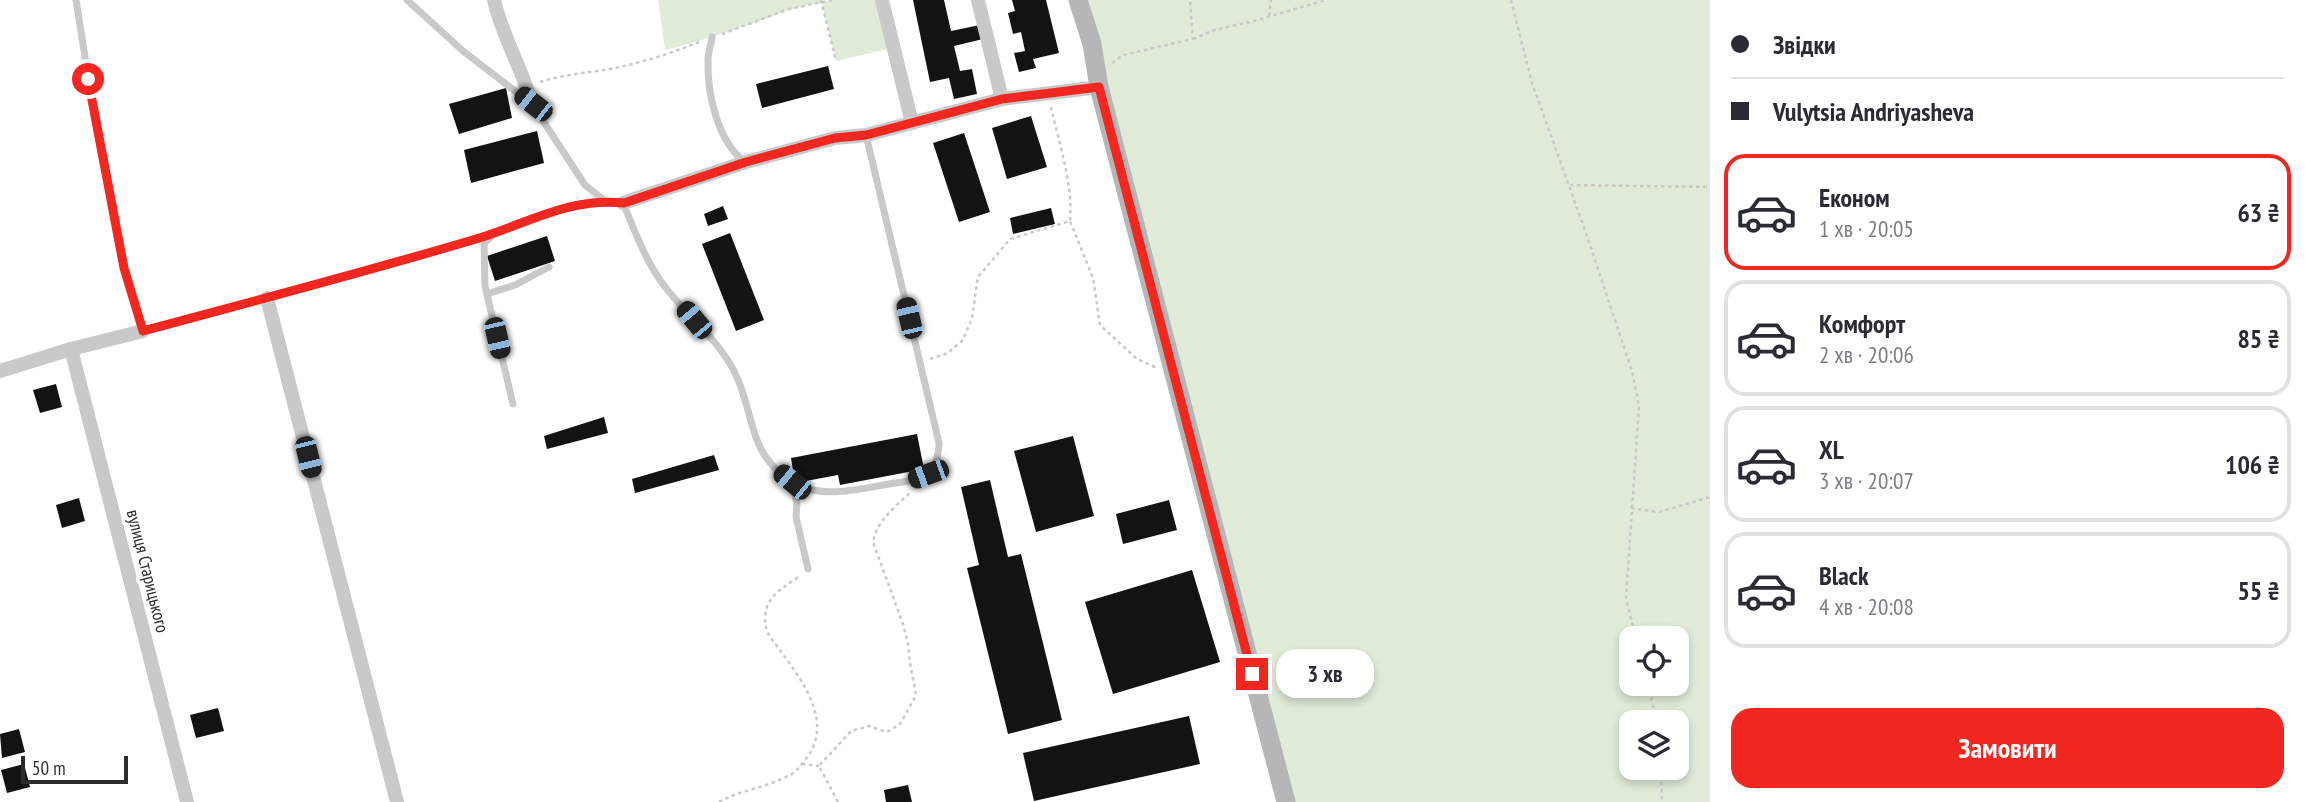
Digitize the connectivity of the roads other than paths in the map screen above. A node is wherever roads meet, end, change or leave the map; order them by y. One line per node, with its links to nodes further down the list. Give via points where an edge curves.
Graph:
1 (76, 0): 20 (lane, via 119,242)
2 (407, 0): 10 (lane, via 463,51)
3 (494, 0): 10 (street)
4 (882, 0): 11 (street)
5 (978, 0): 9 (street)
6 (1078, 0): 8 (street)
7 (712, 37): 13 (lane, via 708,55 711,94 724,135)
8 (1098, 80): 9 (street); 28 (street)
9 (1002, 99): 11 (street)
10 (533, 104): 14 (lane, via 585,185)
11 (912, 123): 12 (street)
12 (866, 135): 13 (street, via 835,138); 24 (lane, via 939,443 938,461 928,474 907,482 828,492)
13 (746, 162): 15 (street)
14 (605, 201): 15 (lane); 16 (lane, via 551,211)
15 (624, 203): 24 (lane, via 661,281 722,349 744,395 754,438 768,463)
16 (494, 234): 18 (lane, via 484,243); 19 (lane)
17 (549, 267): 18 (lane)
18 (487, 293): 23 (lane)
19 (267, 298): 20 (lane); 27 (street)
20 (143, 331): 21 (street)
21 (71, 349): 22 (street); 26 (street, вулиця Старицького)
22 (0, 371)
23 (513, 404)
24 (792, 482): 25 (lane)
25 (808, 569)
26 (187, 802)
27 (397, 802)
28 (1286, 802)

